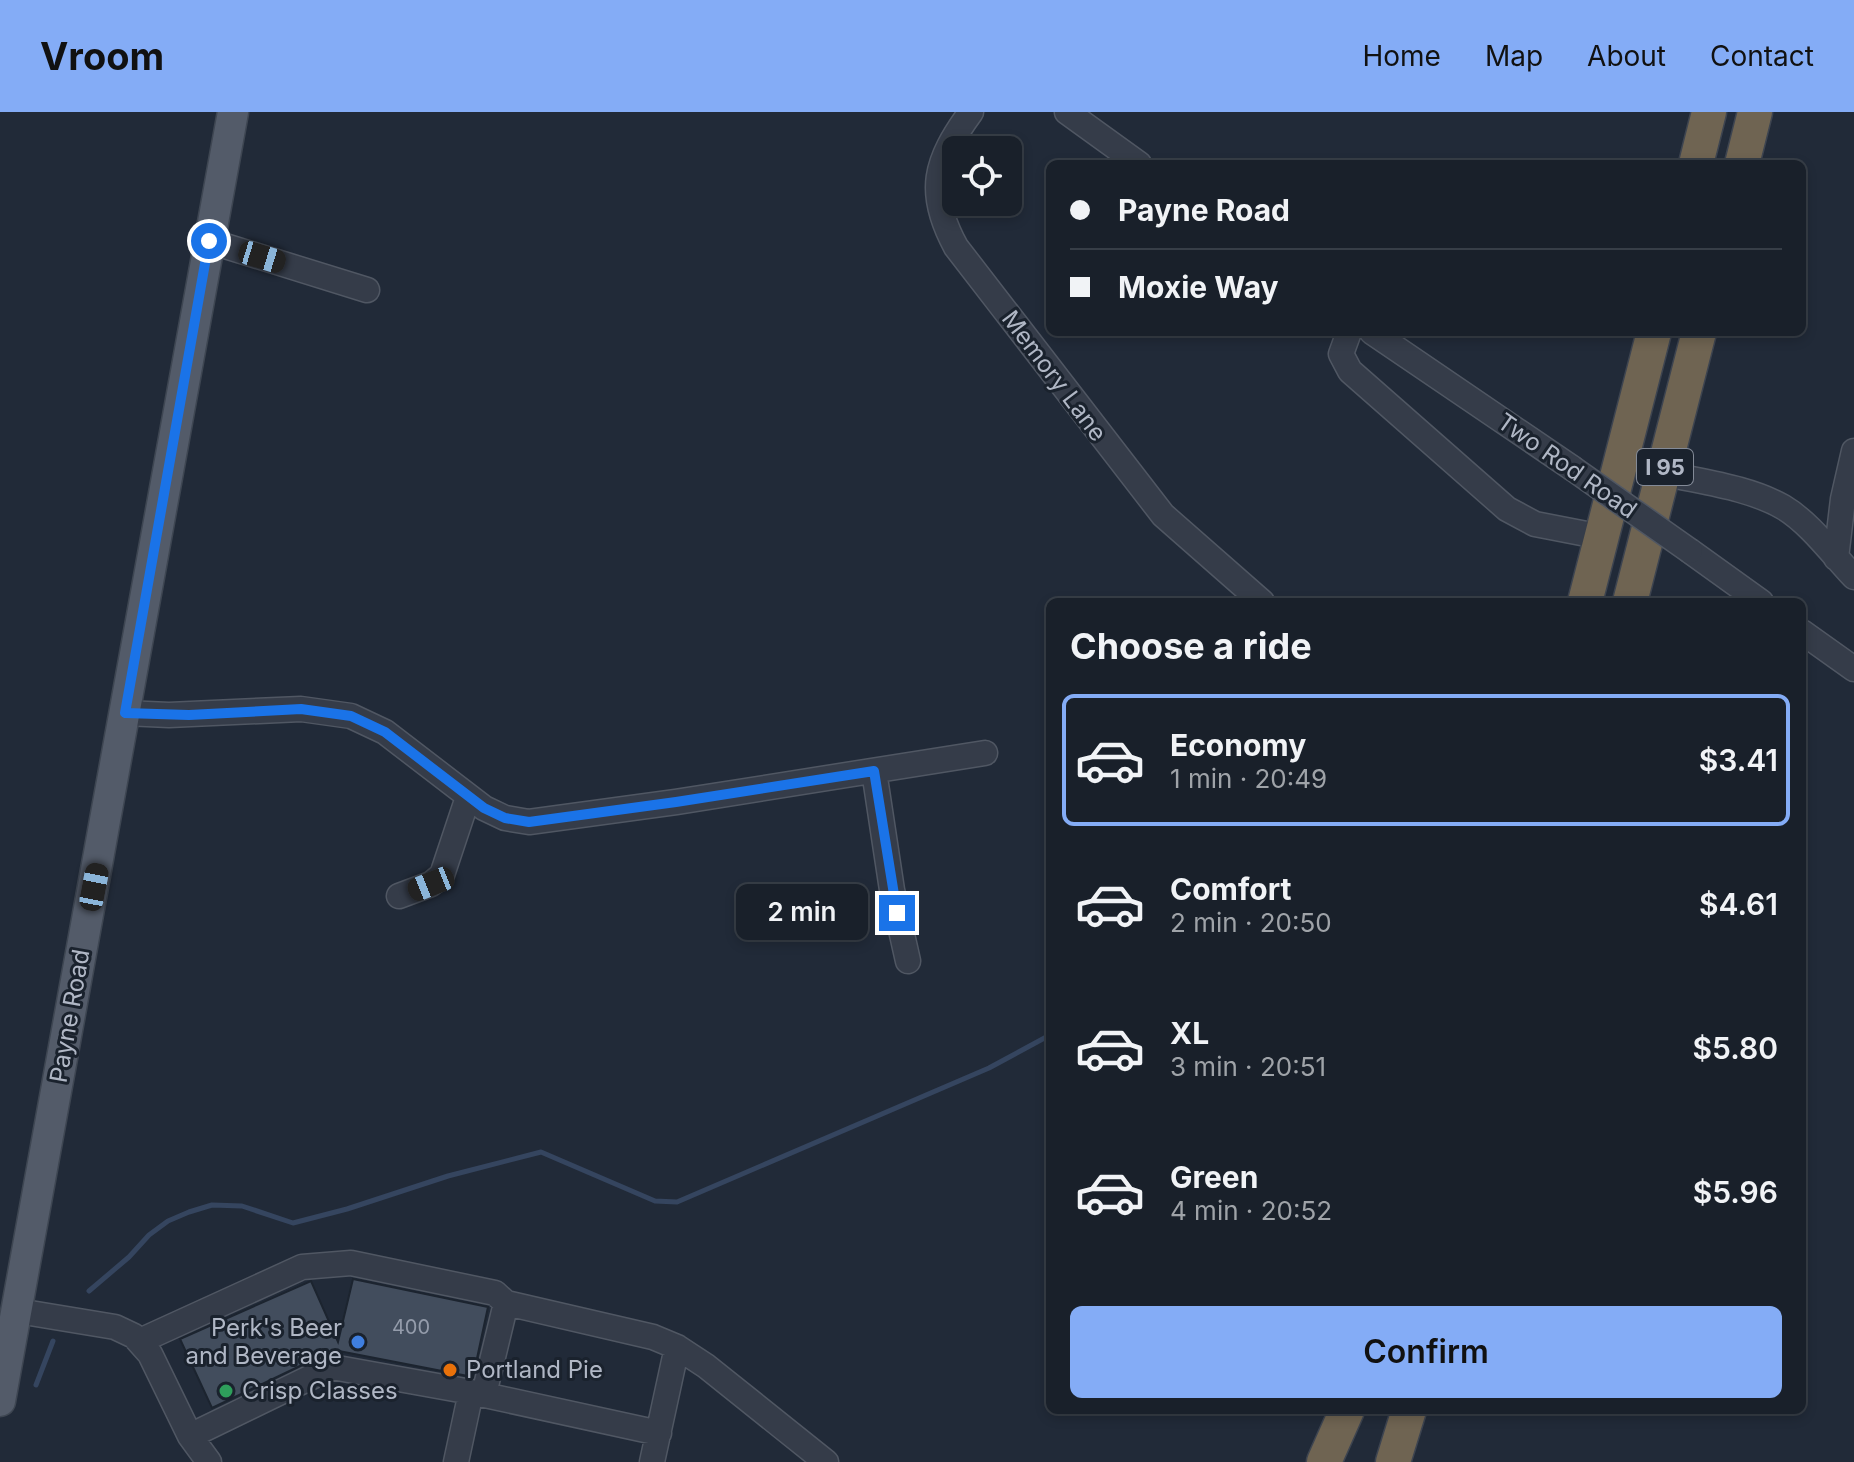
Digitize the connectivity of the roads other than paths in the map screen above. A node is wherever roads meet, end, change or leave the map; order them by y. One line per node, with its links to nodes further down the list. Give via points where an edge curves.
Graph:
1 (233, 112): 9 (main road, Payne Road)
2 (971, 112): 20 (street, Memory Lane, via 943,156 938,179 942,216 956,247 1163,515)
3 (1067, 112): 6 (street)
4 (1709, 112): 7 (highway)
5 (1755, 112): 8 (highway)
6 (1133, 160)
7 (1697, 160)
8 (1743, 160)
9 (209, 241): 10 (street); 26 (main road, Payne Road)
10 (367, 290)
11 (1348, 336): 17 (street, via 1341,354 1350,371 1495,499 1535,524)
12 (1378, 336): 23 (street, Two Rod Road, bridge)
13 (1653, 336): 17 (highway, I 95)
14 (1698, 336): 16 (highway, I 95)
15 (1854, 451): 18 (street)
16 (1663, 473): 18 (street, via 1781,506); 22 (highway, I 95)
17 (1602, 537): 21 (highway, I 95)
18 (1836, 558): 19 (street)
19 (1854, 577)
20 (1257, 598)
21 (1586, 598)
22 (1631, 598)
23 (1755, 598)
24 (1806, 635): 25 (street)
25 (1854, 669)
26 (125, 713): 29 (street, via 301,709 351,716 385,732); 33 (main road, Payne Road)
27 (985, 753): 28 (street)
28 (874, 771): 29 (street, via 538,822 505,818); 31 (street)
29 (468, 797): 30 (street, via 442,875)
30 (399, 896)
31 (908, 961)
32 (506, 1303): 34 (street, via 495,1293 351,1263 302,1267); 35 (street); 36 (street)
33 (18, 1311): 34 (street, via 115,1327); 37 (main road, Payne Road)
34 (140, 1341): 42 (street)
35 (677, 1347): 41 (street); 46 (street)
36 (478, 1393): 41 (street); 42 (street, via 332,1367); 44 (street)
37 (0, 1401)
38 (1345, 1414): 47 (highway)
39 (1364, 1414): 48 (highway)
40 (1408, 1414): 49 (highway)
41 (659, 1433): 45 (street)
42 (190, 1436): 43 (street)
43 (209, 1462)
44 (456, 1462)
45 (652, 1462)
46 (826, 1462)
47 (1324, 1462)
48 (1348, 1462)
49 (1393, 1462)

